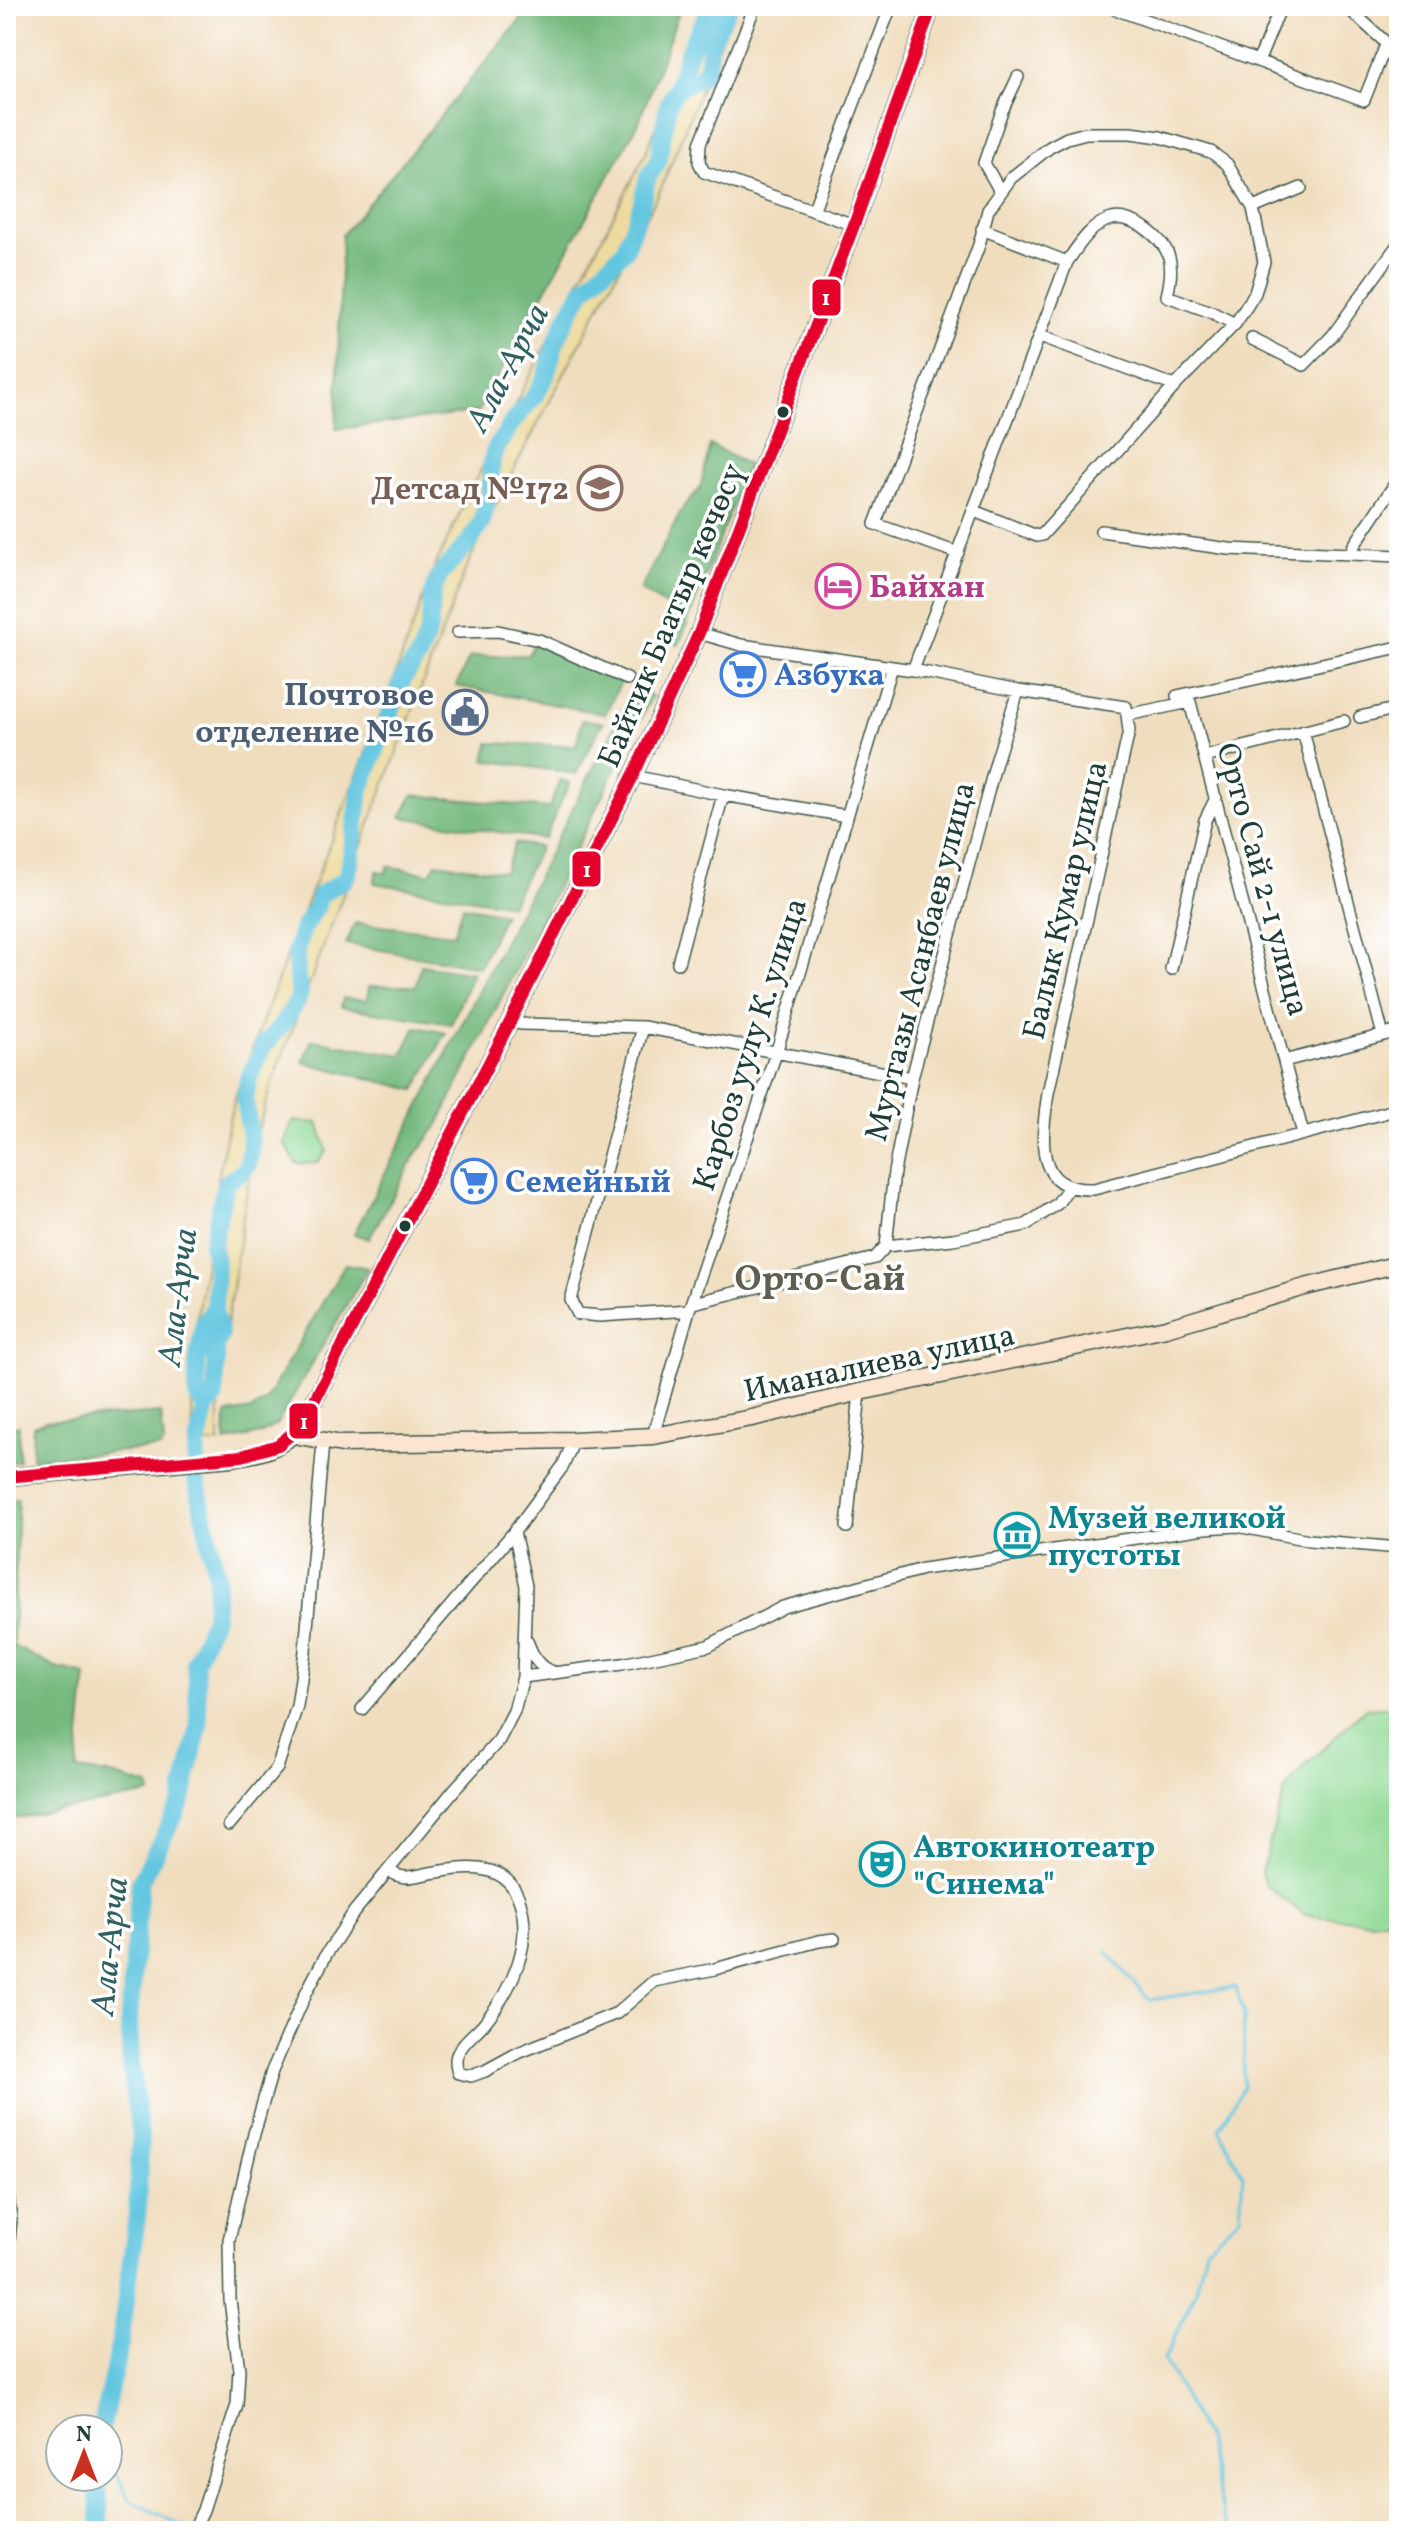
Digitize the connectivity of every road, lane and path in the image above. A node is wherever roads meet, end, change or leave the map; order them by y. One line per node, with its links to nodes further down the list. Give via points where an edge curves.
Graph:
1 (755, 6): 12 (street, via 700,144 699,162 704,172)
2 (891, 6): 12 (street)
3 (932, 6): 13 (main road, Байтик Баатыр көчөсү)
4 (1107, 6): 7 (street)
5 (1281, 6): 7 (street)
6 (1346, 6): 7 (street, via 1386,45 1364,100)
7 (1256, 60)
8 (1018, 77): 10 (street, via 984,163)
9 (1301, 188): 11 (street)
10 (1000, 191): 11 (street, via 1030,161 1067,138 1131,133 1211,152 1227,164); 14 (street)
11 (1253, 208): 17 (street, via 1264,262 1255,293)
12 (813, 211): 13 (street)
13 (854, 225): 28 (main road, Байтик Баатыр көчөсү)
14 (982, 229): 16 (street); 24 (street, via 875,524)
15 (1399, 243): 19 (street, via 1333,335 1304,365)
16 (1067, 262): 17 (street, via 1103,222 1135,222 1167,249 1167,296); 18 (street)
17 (1235, 324): 20 (street)
18 (1040, 336): 20 (street); 22 (street)
19 (1252, 339)
20 (1175, 386): 22 (street, via 1042,535)
21 (1399, 478): 25 (street)
22 (974, 511): 24 (street)
23 (1101, 531): 25 (street, via 1229,549)
24 (958, 553): 31 (street)
25 (1353, 554): 26 (street)
26 (1399, 556)
27 (458, 632): 32 (street, via 498,631 539,640)
28 (699, 633): 30 (street, via 741,645); 40 (main road, Байтик Баатыр көчөсү)
29 (1399, 647): 35 (street)
30 (892, 667): 31 (street); 43 (street, Карбоз уулу К. улица)
31 (913, 670): 33 (street)
32 (627, 679)
33 (1018, 691): 35 (street); 52 (street, Муртазы Асанбаев улица)
34 (1399, 708): 36 (street)
35 (1126, 711): 39 (street, Орто Сай 2-1 улица, via 1189,701); 55 (street, Балык Кумар улица, via 1129,731 1043,1129 1046,1162 1057,1180)
36 (1360, 717)
37 (1344, 721): 38 (street)
38 (1303, 731): 39 (street); 49 (street)
39 (1205, 757): 42 (street, Орто Сай 2-1 улица)
40 (633, 776): 41 (street); 46 (main road, Байтик Баатыр көчөсү)
41 (723, 795): 43 (street); 44 (street)
42 (1216, 798): 45 (street, via 1205,820); 51 (street, Орто Сай 2-1 улица)
43 (847, 816): 50 (street, Карбоз уулу К. улица)
44 (678, 963)
45 (1171, 969)
46 (510, 1022): 47 (street); 60 (main road, Байтик Баатыр көчөсү)
47 (643, 1027): 50 (street); 58 (street, via 571,1300 578,1314 600,1316)
48 (1399, 1031): 49 (street)
49 (1383, 1035): 51 (street)
50 (776, 1053): 52 (street); 58 (street, Карбоз уулу К. улица)
51 (1284, 1061): 54 (street, Орто Сай 2-1 улица)
52 (912, 1078): 56 (street, Муртазы Асанбаев улица)
53 (1399, 1109): 54 (street)
54 (1303, 1134): 55 (street, via 1094,1189)
55 (1069, 1187): 56 (street, via 1057,1204 1026,1225)
56 (886, 1246): 58 (street, via 875,1258)
57 (1399, 1264): 59 (main road, Иманалиева улица, via 1166,1328)
58 (691, 1307): 61 (street, Карбоз уулу К. улица)
59 (860, 1392): 61 (main road, Иманалиева улица); 65 (street)
60 (294, 1435): 63 (main road, Иманалиева улица); 64 (main road, via 275,1448 232,1458)
61 (653, 1436): 62 (main road, Иманалиева улица)
62 (574, 1440): 63 (main road, Иманалиева улица); 66 (street, via 563,1466)
63 (323, 1442): 72 (street, via 297,1706 277,1768)
64 (6, 1477)
65 (847, 1527)
66 (514, 1532): 68 (street, via 526,1586); 71 (street)
67 (1399, 1548): 69 (street, via 1309,1540 1237,1526 923,1569 783,1607 708,1646)
68 (525, 1637): 69 (street, via 536,1662); 70 (street)
69 (554, 1672): 70 (street)
70 (523, 1677): 73 (street, via 499,1740)
71 (362, 1709)
72 (229, 1825)
73 (389, 1871): 74 (street, via 405,1877 455,1870 496,1872 517,1893 525,1927 522,1954 501,1999 457,2055 463,2076 617,2013 654,1981); 77 (street, via 327,1953 287,2034 265,2095 229,2240 237,2405)
74 (834, 1939)
75 (6, 2177): 76 (street, via 11,2219)
76 (6, 2272)
77 (193, 2531)

